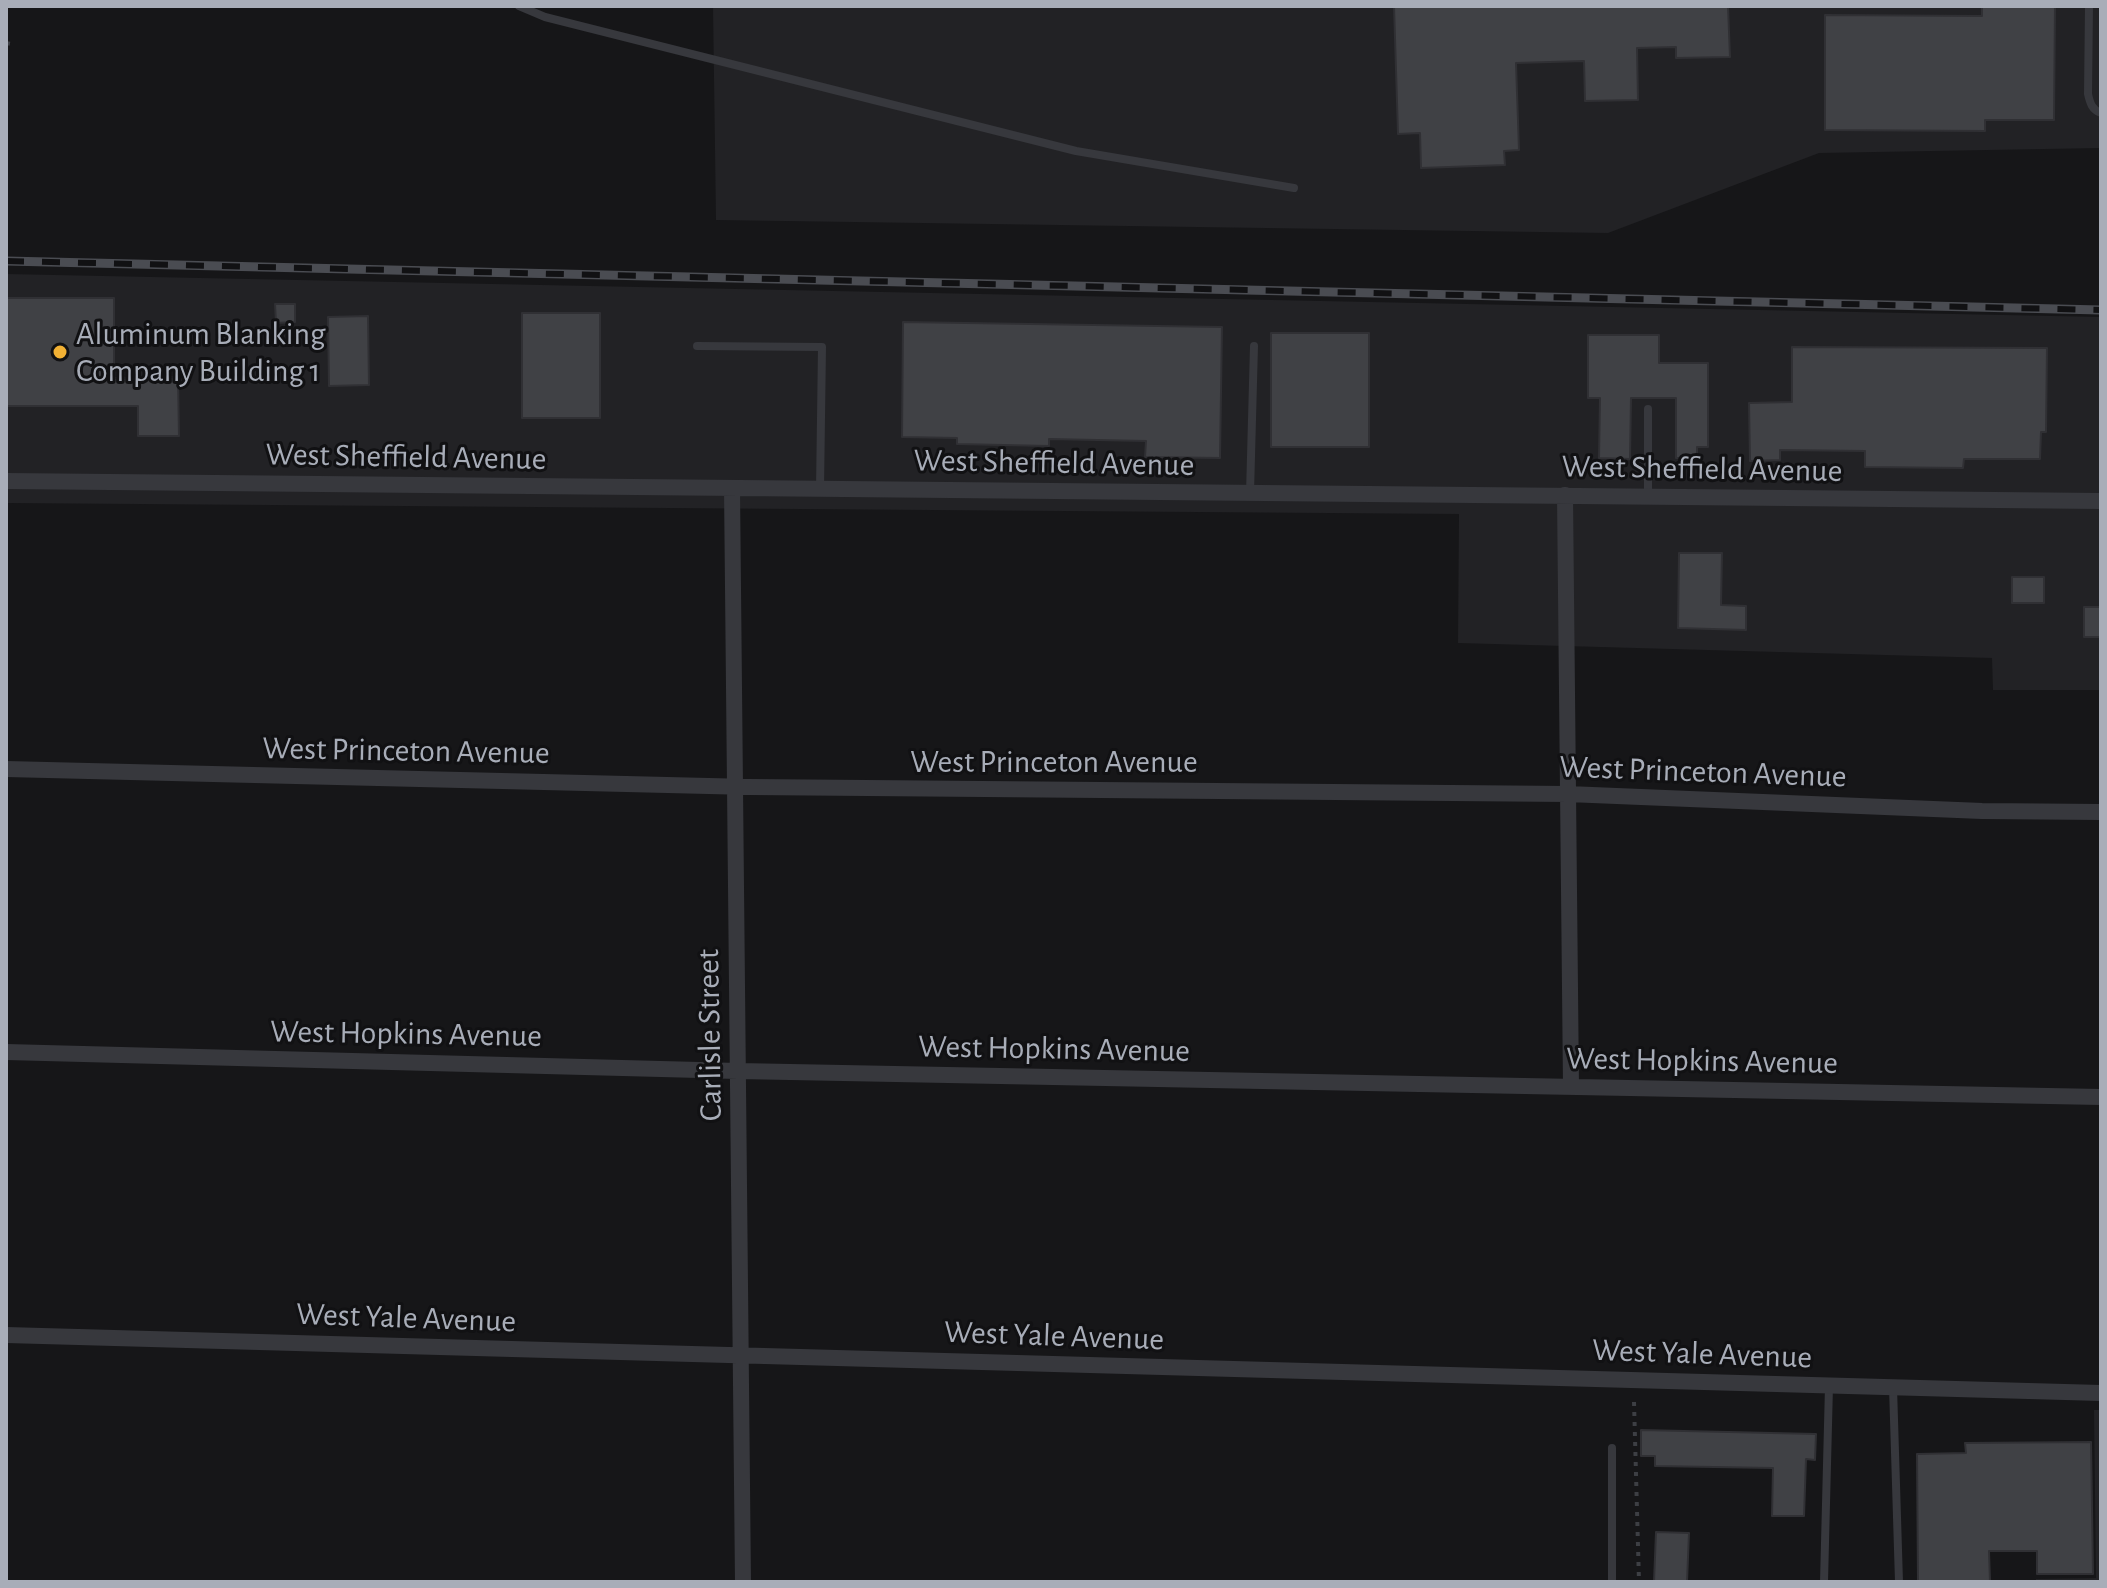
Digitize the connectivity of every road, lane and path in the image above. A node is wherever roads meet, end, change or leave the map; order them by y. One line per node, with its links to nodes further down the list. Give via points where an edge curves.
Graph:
1 (519, 6): 6 (lane, via 545,17 1076,151)
2 (2089, 6): 3 (lane)
3 (2088, 76): 4 (lane); 5 (lane, via 2090,105)
4 (2101, 76)
5 (2101, 113)
6 (1294, 188)
7 (697, 346): 12 (lane, via 822,347)
8 (1254, 346): 13 (lane)
9 (1648, 409): 15 (lane)
10 (6, 481): 11 (street, West Sheffield Avenue)
11 (732, 488): 12 (street, West Sheffield Avenue); 18 (street, Carlisle Street)
12 (820, 489): 13 (street, West Sheffield Avenue)
13 (1250, 493): 14 (street, West Sheffield Avenue)
14 (1565, 495): 15 (street, West Sheffield Avenue); 19 (street)
15 (1648, 496): 16 (street, West Sheffield Avenue)
16 (2101, 501)
17 (6, 769): 18 (street, West Princeton Avenue)
18 (735, 787): 19 (street, West Princeton Avenue); 22 (street, Carlisle Street)
19 (1568, 794): 20 (street, West Princeton Avenue); 23 (street)
20 (2101, 812)
21 (6, 1052): 22 (street, West Hopkins Avenue)
22 (738, 1071): 23 (street, West Hopkins Avenue); 26 (street, Carlisle Street)
23 (1571, 1087): 24 (street, West Hopkins Avenue)
24 (2101, 1097)
25 (6, 1335): 26 (street, West Yale Avenue)
26 (741, 1355): 27 (street, West Yale Avenue); 32 (street, Carlisle Street)
27 (1829, 1386): 28 (street, West Yale Avenue); 35 (lane)
28 (1893, 1387): 29 (street, West Yale Avenue); 36 (lane)
29 (2101, 1393)
30 (1634, 1402): 34 (path)
31 (1612, 1448): 33 (lane)
32 (743, 1582)
33 (1612, 1582)
34 (1639, 1582)
35 (1824, 1582)
36 (1899, 1582)

